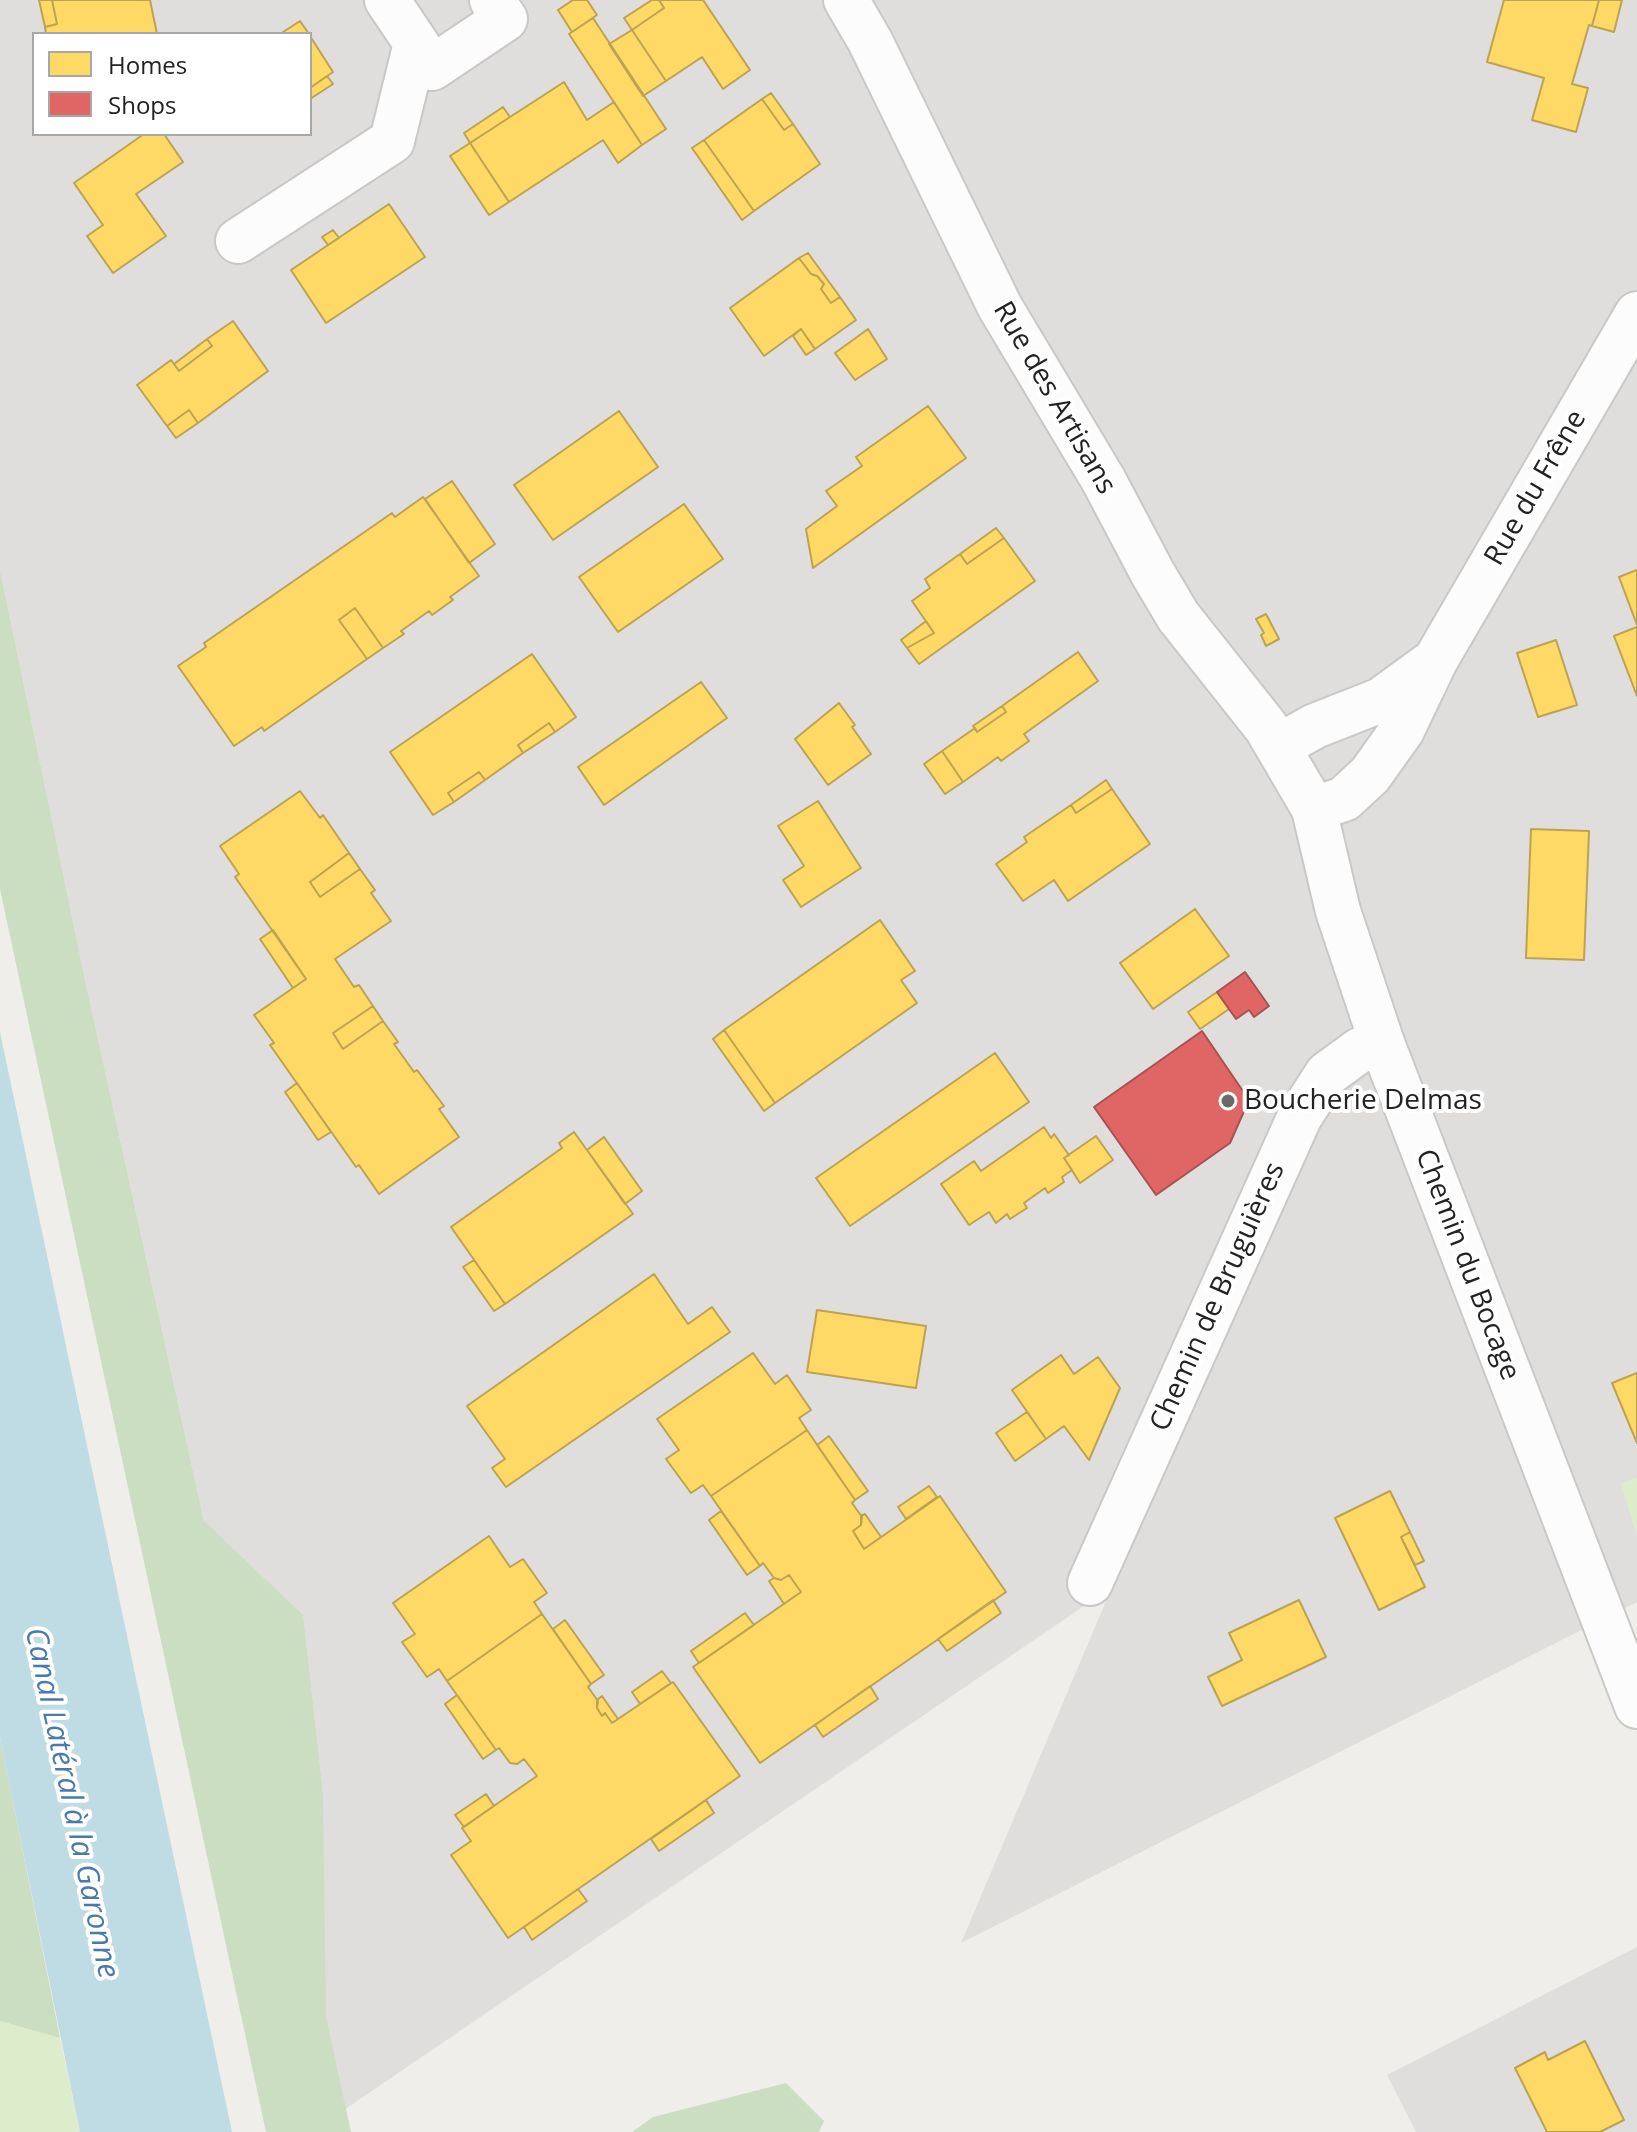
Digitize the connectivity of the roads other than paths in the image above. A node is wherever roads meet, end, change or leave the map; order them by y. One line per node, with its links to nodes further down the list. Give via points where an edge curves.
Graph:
1 (387, 0): 4 (street)
2 (492, 0): 4 (street, via 505,19 432,68)
3 (846, 0): 8 (street, Rue des Artisans, via 1000,307 1152,572 1178,616)
4 (416, 43): 5 (street, via 392,141)
5 (238, 241)
6 (1637, 314): 7 (street, Rue du Frêne)
7 (1435, 661): 8 (street, Rue du Frêne, via 1381,700 1315,726); 8 (street, Rue du Frêne, via 1402,730 1370,775 1344,799)
8 (1296, 777): 9 (street, Chemin du Bocage)
9 (1382, 1043): 10 (street, Chemin de Bruguières, via 1360,1050 1327,1074 1300,1116); 11 (street, Chemin du Bocage)
10 (1090, 1583)
11 (1637, 1706)

